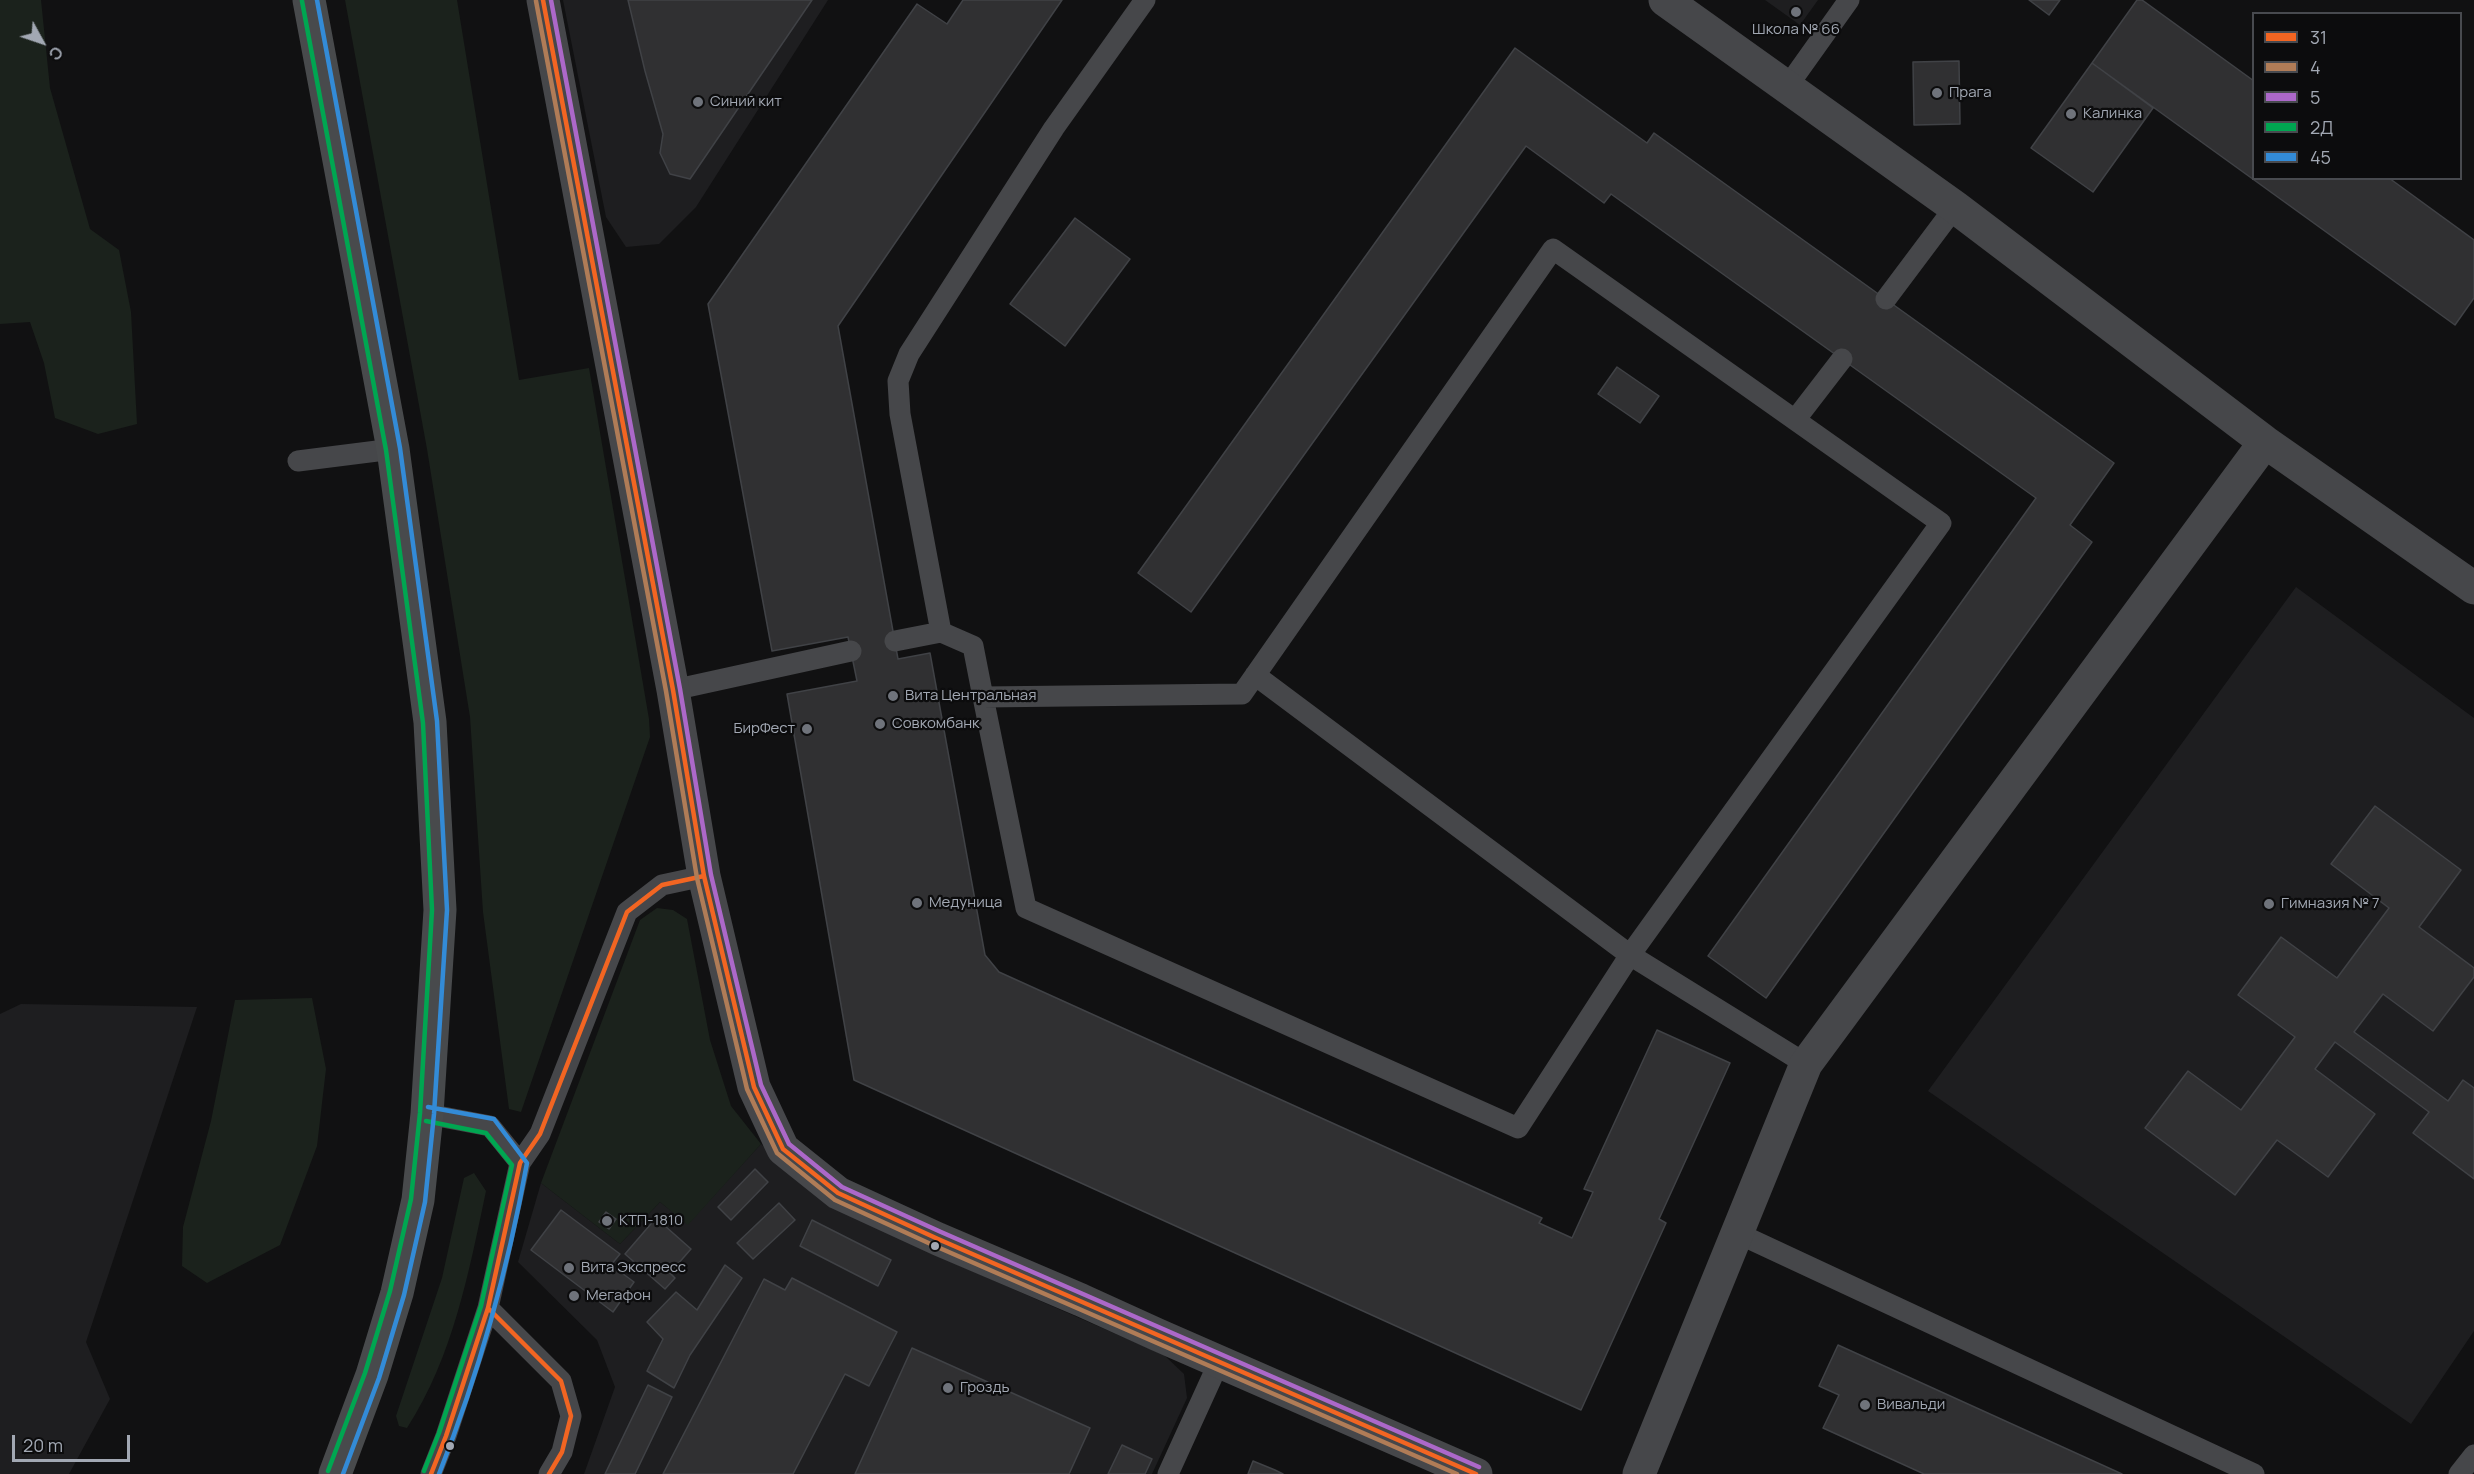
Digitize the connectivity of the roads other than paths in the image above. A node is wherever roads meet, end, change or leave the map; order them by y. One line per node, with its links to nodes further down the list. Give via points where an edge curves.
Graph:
1 (309, 0): 12 (main road)
2 (543, 0): 19 (street)
3 (1145, 0): 15 (lane, via 1054,128 909,354 898,381 900,414)
4 (1665, 0): 6 (street)
5 (1849, 0): 6 (lane)
6 (1787, 87): 7 (street)
7 (1955, 207): 8 (lane); 11 (street)
8 (1886, 299)
9 (1842, 359): 10 (lane)
10 (1795, 420): 18 (lane, via 1553,249); 22 (lane, via 1941,523)
11 (2265, 442): 14 (street); 23 (street)
12 (393, 449): 13 (lane); 24 (main road, via 430,722 440,910)
13 (298, 461)
14 (2474, 588)
15 (941, 632): 16 (lane); 20 (lane, via 973,646)
16 (895, 641)
17 (851, 651): 19 (lane)
18 (1255, 675): 20 (lane, via 1242,694); 22 (lane)
19 (673, 690): 21 (street)
20 (983, 697): 22 (lane, via 1026,908 1518,1128)
21 (704, 876): 25 (lane, via 662,885 627,912 540,1134); 28 (street, via 754,1087 783,1149 838,1193)
22 (1630, 955): 23 (lane)
23 (1806, 1064): 26 (street)
24 (427, 1114): 25 (lane, via 490,1126); 30 (main road, via 418,1200 398,1293)
25 (520, 1163): 27 (lane)
26 (1737, 1233): 35 (street); 36 (lane)
27 (488, 1308): 31 (lane); 32 (lane, via 561,1382 572,1416 562,1452)
28 (1219, 1362): 33 (lane); 34 (street)
29 (2474, 1455): 37 (lane)
30 (336, 1474)
31 (431, 1474)
32 (549, 1474)
33 (1168, 1474)
34 (1476, 1474)
35 (1639, 1474)
36 (2254, 1474)
37 (2459, 1474)

